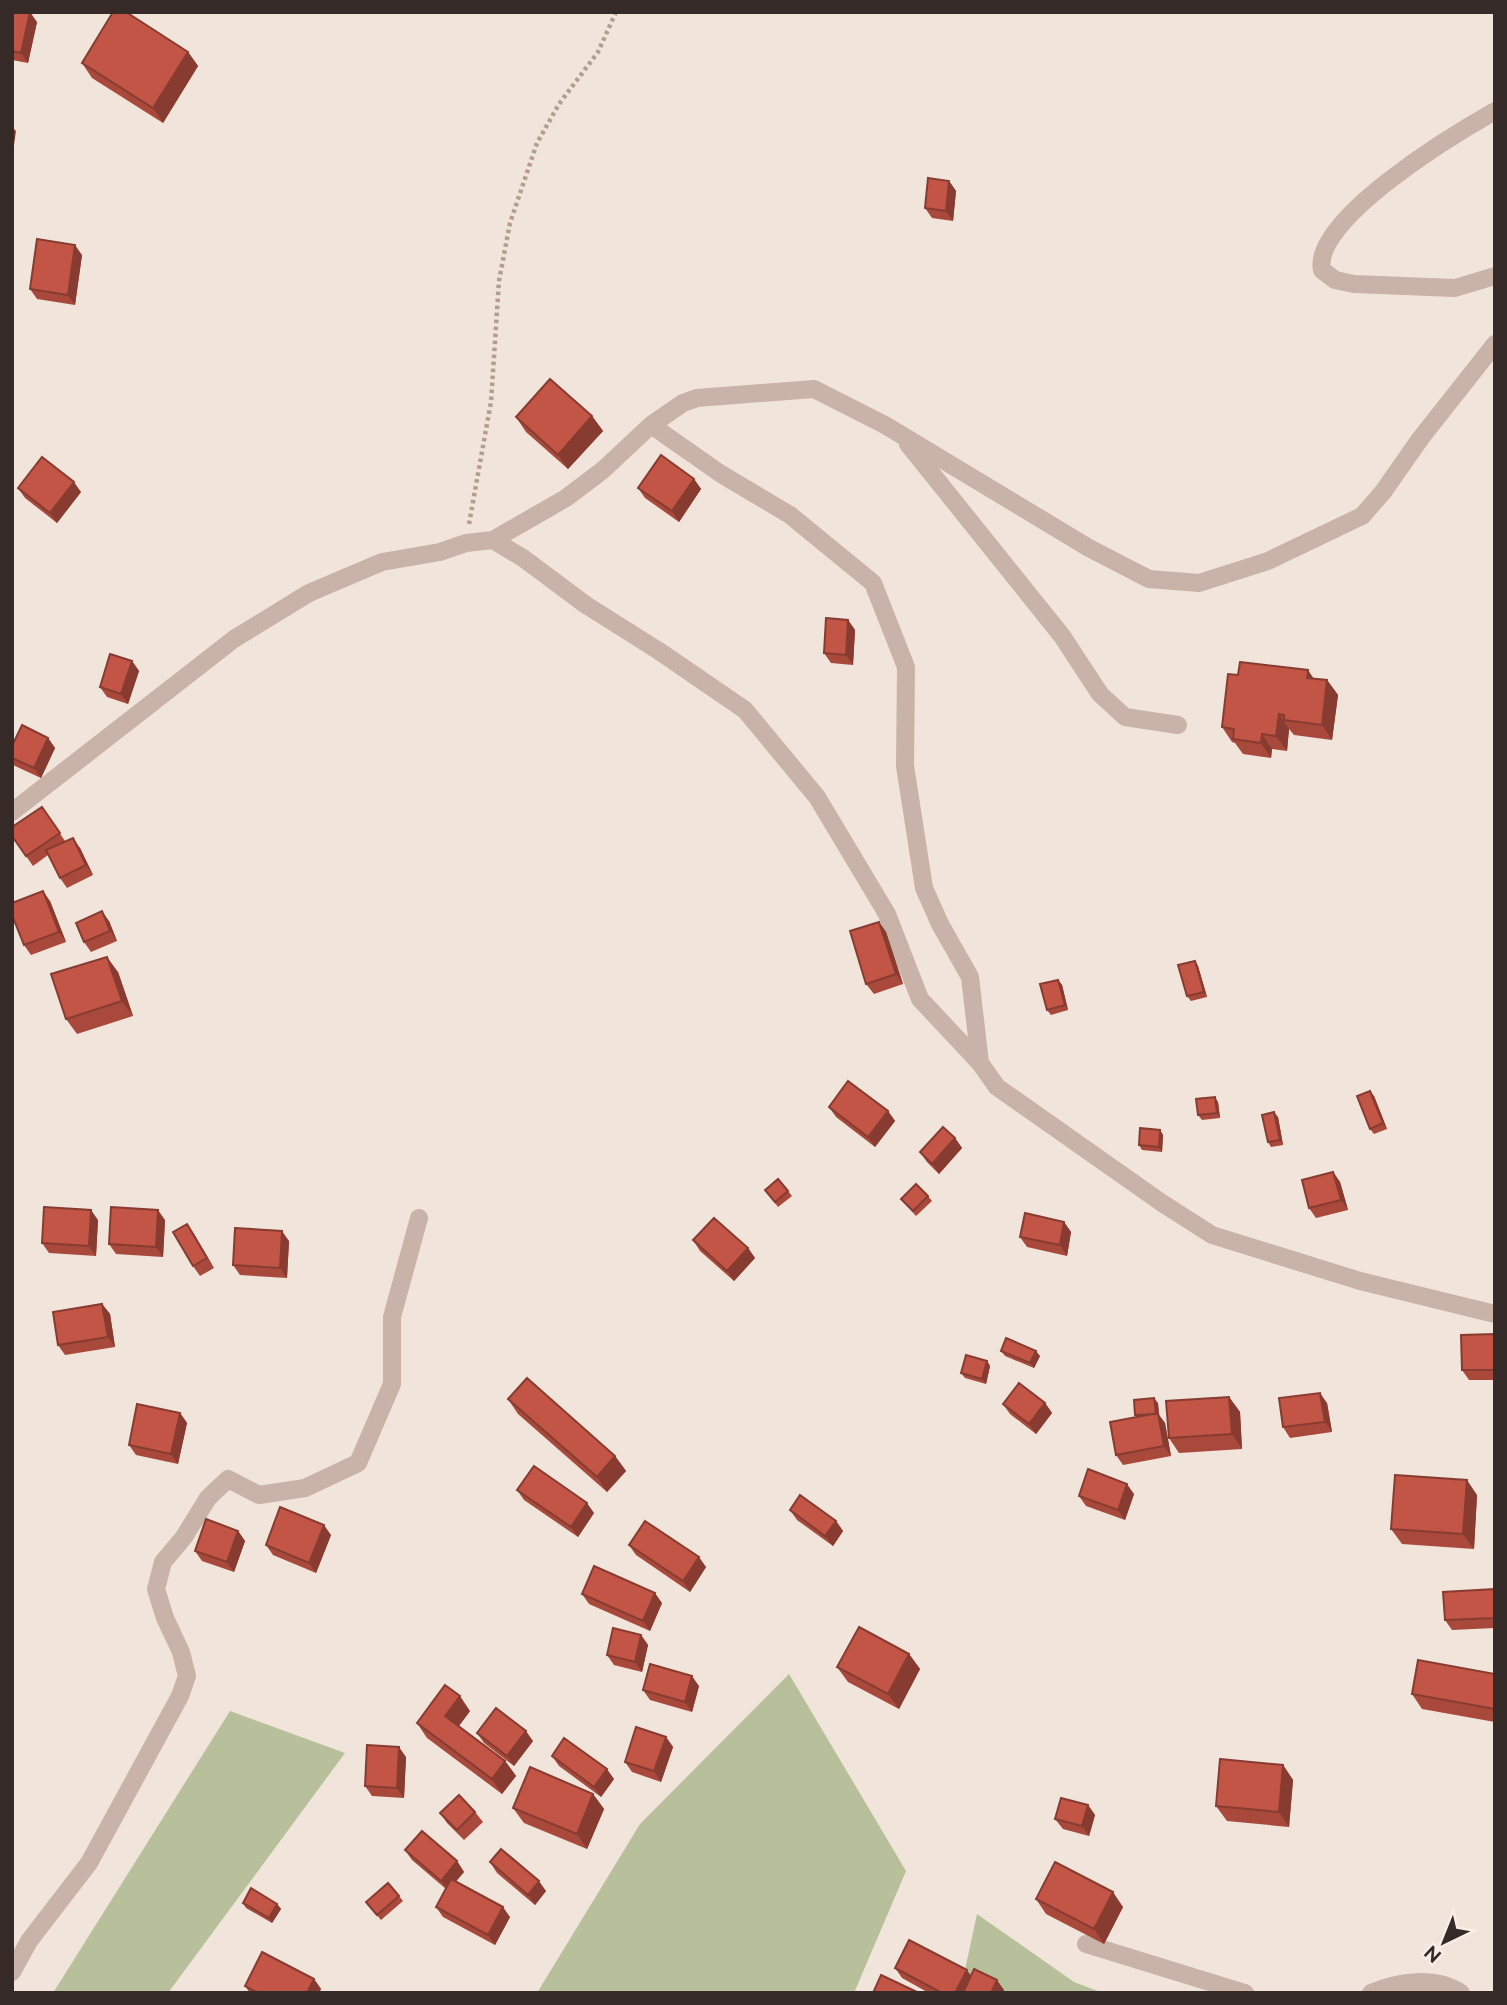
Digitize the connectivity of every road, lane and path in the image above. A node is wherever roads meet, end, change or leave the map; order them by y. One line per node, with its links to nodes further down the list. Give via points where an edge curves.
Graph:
1 (616, 12): 8 (path, via 598,52 537,143 510,223 499,281 491,402)
2 (1495, 111): 3 (street, via 1409,164 1354,210 1320,260 1322,270 1335,280 1354,284 1455,288)
3 (1495, 276)
4 (1495, 344): 6 (street, via 1362,516 1268,561 1199,583 1149,579 1088,548)
5 (651, 425): 6 (street, via 697,398 814,389); 7 (street, via 566,498); 11 (street, via 790,515 873,583 906,667 905,766 924,888 970,977)
6 (899, 433): 9 (street, via 1062,636 1100,694 1125,717)
7 (493, 540): 8 (street); 11 (street, via 745,710 817,797 887,914 920,999)
8 (466, 543): 10 (street, via 382,562 309,593 234,639)
9 (1178, 725)
10 (12, 812)
11 (980, 1063): 13 (street, via 997,1087 1212,1235 1360,1281)
12 (419, 1218): 15 (street, via 392,1317 392,1384 358,1463 305,1488 259,1495 228,1479 208,1498 163,1562 156,1589 187,1676 180,1696 89,1863)
13 (1495, 1314)
14 (1086, 1944): 16 (street)
15 (12, 1972)
16 (1245, 1993)
17 (1371, 1993): 18 (street, via 1387,1986 1423,1982 1450,1986)
18 (1461, 1993)

